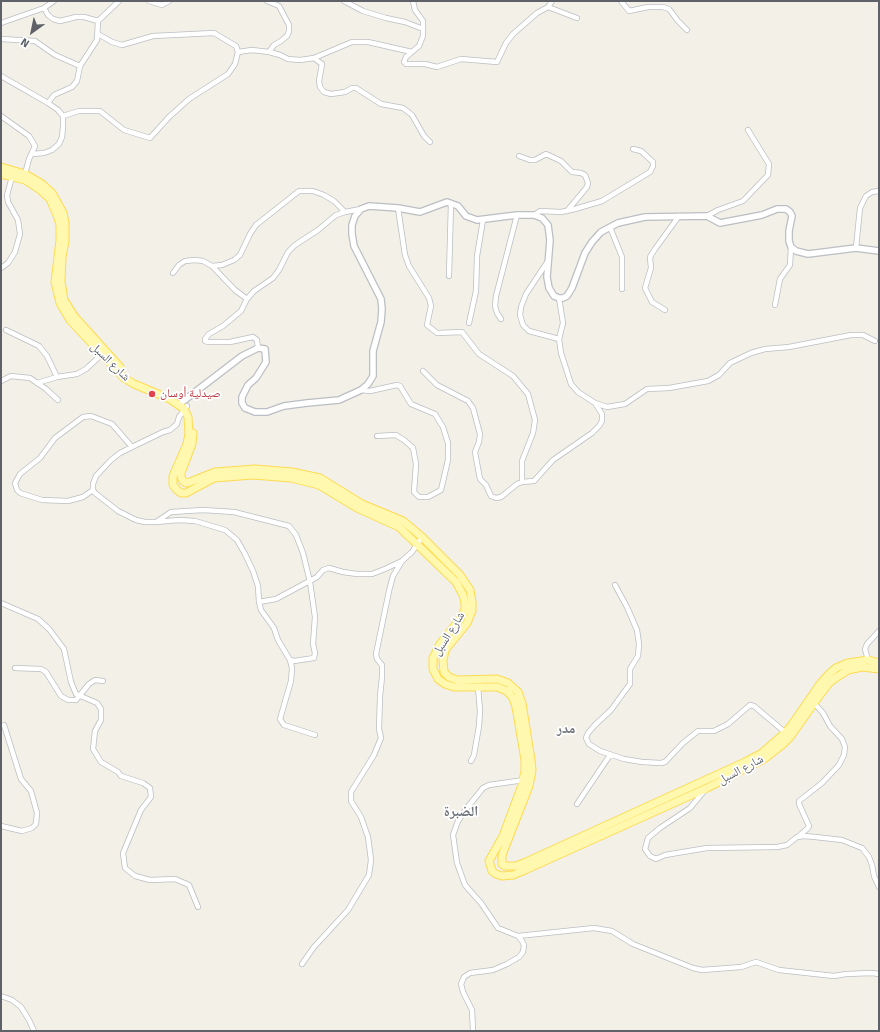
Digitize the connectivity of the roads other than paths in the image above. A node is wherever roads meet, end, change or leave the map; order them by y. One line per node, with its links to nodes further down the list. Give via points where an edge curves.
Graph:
1 (54, 1): 11 (street)
2 (119, 1): 13 (street)
3 (149, 1): 4 (street, via 162,5)
4 (169, 1)
5 (267, 1): 20 (street, via 279,6 289,25 287,36)
6 (344, 1): 15 (street, via 363,11)
7 (412, 1): 15 (street, via 423,22)
8 (552, 1): 10 (street)
9 (621, 1): 16 (street, via 629,11 648,7 669,9)
10 (548, 7): 12 (street); 21 (street, via 513,34 497,62 461,59 437,67 406,64 406,57)
11 (44, 8): 13 (street, via 48,15 60,21 76,17); 14 (street)
12 (577, 18)
13 (98, 21): 17 (street)
14 (1, 23)
15 (423, 29): 21 (street, via 419,46)
16 (687, 30)
17 (98, 34): 19 (street, via 122,45 153,36 214,33 236,46); 23 (street, via 97,40)
18 (1, 39): 23 (street, via 35,41 55,55)
19 (238, 52): 20 (street); 27 (street, via 235,64 228,74 189,99 150,138 124,130 100,111)
20 (269, 52): 22 (street, via 288,59)
21 (412, 52): 22 (street, via 368,42 352,42)
22 (314, 58): 29 (street, via 322,64 319,85 324,92 331,94 356,88 381,104 403,108 412,115)
23 (80, 66): 25 (street, via 77,81 72,87 54,95)
24 (1, 76): 25 (street)
25 (48, 103): 27 (street)
26 (1, 116): 31 (street, via 29,136 36,146)
27 (63, 116): 31 (street, via 64,127 59,144 44,153)
28 (748, 130): 46 (street, via 769,164 768,175 743,200)
29 (430, 142)
30 (633, 149): 41 (street, via 641,151 653,162 650,172 602,200)
31 (32, 154): 35 (street)
32 (519, 156): 41 (street, via 535,160 546,154 561,160 572,172 581,172 585,176 587,187)
33 (1, 168): 35 (main road, شارع السبل)
34 (1, 174): 36 (main road, شارع السبل)
35 (25, 174): 76 (main road, شارع السبل, via 52,193 63,213 65,241 61,281 64,300 74,316 126,373 136,380 158,388)
36 (12, 177): 54 (street, via 6,195 18,220 20,234 15,252); 68 (main road, شارع السبل, via 25,180 39,189 50,200 58,215 60,240 55,282 57,294 70,320)
37 (879, 191): 50 (street, via 866,196 860,208)
38 (451, 204): 39 (street, via 448,202 420,212); 47 (street, via 458,206 466,216); 56 (street)
39 (398, 208): 40 (street, via 370,206); 79 (street, via 405,255 431,306 427,325 438,333 462,332 479,354 513,376 528,394 535,420 533,433 522,461)
40 (361, 209): 42 (street); 73 (street, via 352,225 354,246 381,299 382,309 373,351 373,376)
41 (567, 211): 44 (street, via 540,211)
42 (345, 212): 53 (street, via 324,194 299,191 256,225 240,255 222,265); 59 (street, via 295,245 273,278)
43 (517, 215): 44 (street); 47 (street); 62 (street, via 496,296 495,306)
44 (534, 215): 52 (street, via 542,218 548,225)
45 (679, 216): 46 (street); 48 (street, via 644,217); 61 (street, via 650,257 651,268 645,288 652,302)
46 (707, 216): 49 (street, via 720,223 762,215 777,208 786,209 792,216 789,231)
47 (483, 220): 63 (street, via 477,256 476,291)
48 (610, 227): 57 (street, via 622,257); 58 (street, via 592,242 568,296)
49 (791, 247): 50 (street, via 808,254); 60 (street, via 790,265 780,279)
50 (856, 248): 51 (street)
51 (879, 251)
52 (549, 260): 58 (street, via 549,288 554,296); 65 (street, via 526,294 520,315 522,325 529,331)
53 (212, 266): 55 (street, via 195,260 185,261); 59 (street)
54 (1, 268)
55 (173, 273)
56 (449, 276)
57 (622, 289)
58 (559, 298): 65 (street, via 563,323)
59 (247, 299): 67 (street, via 241,311 207,336 205,341 230,342 253,337 257,340)
60 (775, 305)
61 (665, 310)
62 (501, 319)
63 (469, 323)
64 (6, 330): 70 (street, via 39,346)
65 (559, 339): 75 (street, via 571,384)
66 (875, 341): 75 (street, via 863,335 851,335 764,349 730,363 719,375 708,381 647,389 625,404 607,407)
67 (258, 348): 73 (street, via 265,349 266,362 242,397 245,408 255,412 268,412 307,402 339,400); 76 (street, via 242,356)
68 (101, 355): 70 (street, via 77,374); 76 (main road, شارع السبل, via 124,378)
69 (423, 371): 79 (street, via 437,385 462,397 473,408 480,434 475,457 480,479 491,496 501,497)
70 (58, 377): 72 (street)
71 (1, 381): 72 (street, via 11,376 30,378)
72 (37, 383): 74 (street)
73 (361, 390): 77 (street, via 370,391 397,385 411,404 435,414 444,427 448,443 448,460 441,490 428,497 419,497 414,492 416,464 413,448 396,435)
74 (58, 400)
75 (595, 403): 79 (street, via 602,414 599,426 553,460 534,481)
76 (184, 406): 78 (street, via 177,424 170,430); 82 (main road, شارع السبل, via 193,424 192,444 181,473 186,483 215,472 255,469 292,472 320,478 362,504 403,521); 82 (main road, شارع السبل, via 190,434 173,476 173,485 181,493 196,489 214,478 253,475 291,478 319,486)
77 (377, 436)
78 (132, 446): 80 (street, via 103,468 96,476); 80 (street, via 112,424 91,416 83,417 55,438 40,458 20,474 15,483 16,490 20,493 42,500 68,501 83,497)
79 (522, 482)
80 (93, 490): 81 (street, via 128,516 145,522)
81 (156, 522): 84 (street, via 170,512 203,510 234,512 289,526 296,535 303,553); 86 (street, via 195,521 225,530 237,540 253,571 258,586)
82 (420, 540): 83 (street); 95 (main road, شارع السبل, via 456,582 465,603 465,610 460,619 440,644 433,658 433,669 438,679 445,684 454,687); 103 (main road, شارع السبل, via 460,575 470,590 472,611 467,623 445,650 442,661 444,672 457,680 497,679 518,692 531,760)
83 (402, 561): 84 (street, via 372,574 357,574 330,568 323,570); 111 (street, via 388,591 376,654 382,665 379,729 381,738 374,755 351,792 351,801 362,817 368,837 371,860 369,875 348,910)
84 (310, 582): 86 (street, via 276,599); 89 (street, via 315,618 314,658)
85 (615, 586): 101 (street, via 637,630 639,644 638,656 630,669 630,684 586,738 589,744)
86 (259, 602): 89 (street)
87 (1, 603): 96 (street, via 38,619 49,629 64,649 71,682 76,694)
88 (879, 631): 90 (street, via 865,649)
89 (290, 660): 99 (street, via 291,681 280,719 284,725)
90 (868, 660): 91 (main road, شارع السبل); 100 (main road, شارع السبل, via 848,663 828,675)
91 (879, 662)
92 (15, 668): 96 (street, via 42,669 61,696 68,700 76,700)
93 (879, 669): 97 (main road, شارع السبل, via 862,666 848,670 829,683)
94 (103, 681): 96 (street, via 96,680 89,684)
95 (478, 687): 102 (street, via 479,726); 103 (main road, شارع السبل, via 497,687 507,691 513,698)
96 (80, 696): 109 (street, via 97,703 101,709 101,720 95,731 92,749 101,762 121,776 150,788 151,797 141,810 123,853 125,868 134,876 150,880 175,879 189,885)
97 (814, 703): 100 (main road, شارع السبل); 107 (street, via 842,739 845,747 844,756 822,783 799,801 809,826)
98 (4, 725): 106 (street, via 22,779 31,791 37,813 36,824 32,828 22,831)
99 (315, 735)
100 (788, 735): 101 (street, via 754,706 750,706 728,724 714,731 698,731 664,762 642,762); 103 (main road, شارع السبل, via 744,762 526,862 516,866 505,866 502,864 502,855 529,786); 104 (main road, شارع السبل, via 764,759)
101 (610, 755): 105 (street)
102 (471, 761)
103 (527, 780): 104 (main road, شارع السبل, via 503,836 489,861 492,871 502,876 525,870); 110 (street, via 483,788 458,821 453,835 457,863 465,885 498,928)
104 (707, 788): 107 (street, via 690,808 648,838 645,849 650,856 656,859 665,855 707,848 777,847 787,845)
105 (577, 804)
106 (1, 826)
107 (797, 837): 108 (street, via 842,840 862,848 870,861)
108 (879, 887)
109 (198, 907)
110 (518, 936): 112 (street, via 594,928 612,930 633,944 702,970 756,962 779,970 834,976); 115 (street, via 524,946 519,957 493,970 470,973 464,977 461,984 472,1010)
111 (302, 964)
112 (879, 974)
113 (1, 996): 114 (street, via 21,1007)
114 (34, 1031)
115 (473, 1031)

